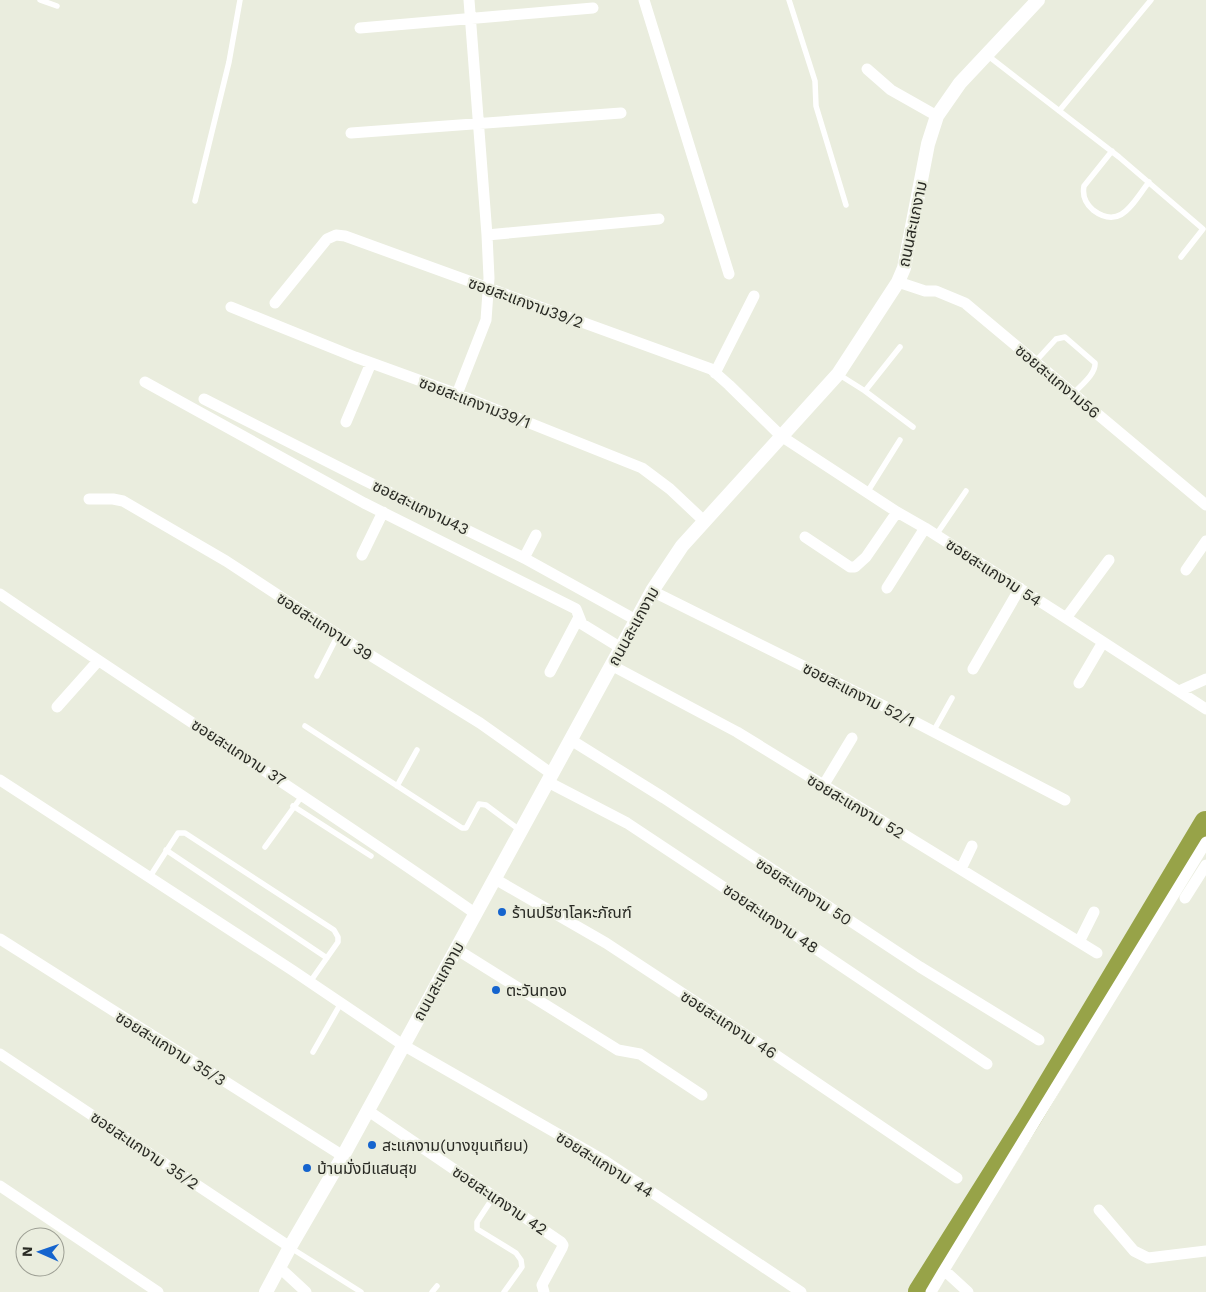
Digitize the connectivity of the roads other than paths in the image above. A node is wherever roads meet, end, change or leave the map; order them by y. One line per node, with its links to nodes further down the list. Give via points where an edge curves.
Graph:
1 (40, 0): 8 (lane)
2 (240, 0): 21 (lane, via 229,62)
3 (469, 0): 10 (street)
4 (644, 0): 27 (street)
5 (789, 0): 22 (lane, via 815,81 816,106)
6 (1038, 0): 12 (street, ถนนสะแกงาม)
7 (1151, 0): 14 (lane)
8 (57, 6)
9 (593, 8): 10 (street)
10 (470, 18): 11 (street); 17 (street)
11 (360, 28)
12 (987, 55): 14 (lane); 16 (street, ถนนสะแกงาม, via 960,83)
13 (867, 69): 16 (street, via 891,90)
14 (1059, 111): 19 (lane)
15 (621, 113): 17 (street)
16 (937, 116): 28 (street, ถนนสะแกงาม, via 928,144 904,268)
17 (478, 124): 18 (street); 25 (street)
18 (351, 134)
19 (1112, 151): 20 (lane); 20 (lane, via 1084,186 1088,206 1101,216 1116,218)
20 (1149, 182): 24 (lane)
21 (195, 201)
22 (846, 205)
23 (659, 219): 25 (street)
24 (1204, 230): 26 (lane)
25 (487, 235): 29 (street)
26 (1181, 257)
27 (729, 274)
28 (898, 282): 34 (street, ซอยสะแกงาม56, via 924,291 936,291 965,303); 37 (street, ถนนสะแกงาม)
29 (488, 288): 31 (street, ซอยสะแกงาม39/2, via 336,235 327,239); 36 (street, ซอยสะแกงาม39/2); 40 (street, via 486,320)
30 (754, 296): 36 (street)
31 (275, 303)
32 (231, 307): 35 (street, ซอยสะแกงาม39/1)
33 (900, 347): 39 (lane)
34 (1035, 362): 41 (street, ซอยสะแกงาม56); 41 (lane, via 1056,338 1065,337 1095,363 1092,373)
35 (371, 363): 40 (street, ซอยสะแกงาม39/1); 43 (street)
36 (715, 373): 45 (street, ซอยสะแกงาม39/2)
37 (838, 374): 39 (lane); 45 (street, ถนนสะแกงาม)
38 (144, 382): 51 (street)
39 (865, 391): 44 (lane)
40 (457, 394): 53 (street, ซอยสะแกงาม39/1, via 642,468)
41 (1073, 394): 50 (street, ซอยสะแกงาม56)
42 (204, 399): 60 (street, ซอยสะแกงาม43)
43 (346, 422)
44 (913, 427)
45 (781, 436): 47 (street, ซอยสะแกงาม 54); 53 (street, ถนนสะแกงาม)
46 (900, 440): 47 (lane)
47 (868, 491): 52 (street, ซอยสะแกงาม 54)
48 (966, 491): 56 (lane)
49 (89, 499): 70 (street, ซอยสะแกงาม 39, via 123,501 226,561)
50 (1206, 505)
51 (383, 512): 59 (street); 67 (street, via 576,609)
52 (897, 512): 54 (street, ซอยสะแกงาม 54); 57 (street, via 866,557 855,567 850,567)
53 (705, 522): 65 (street, ถนนสะแกงาม, via 682,546)
54 (925, 528): 56 (street, ซอยสะแกงาม 54); 63 (street)
55 (536, 535): 60 (street)
56 (936, 535): 64 (street, ซอยสะแกงาม 54)
57 (805, 537)
58 (1206, 540): 62 (street)
59 (362, 555)
60 (524, 558): 69 (street, ซอยสะแกงาม43)
61 (1109, 560): 68 (street)
62 (1186, 570)
63 (887, 588)
64 (1020, 588): 68 (street, ซอยสะแกงาม 54); 75 (street)
65 (652, 591): 69 (street, ถนนสะแกงาม); 85 (street, ซอยสะแกงาม 52/1)
66 (0, 594): 73 (street, ซอยสะแกงาม 37)
67 (579, 617): 72 (street, via 582,624); 76 (street)
68 (1066, 618): 71 (street, ซอยสะแกงาม 54)
69 (636, 620): 72 (street, ถนนสะแกงาม)
70 (338, 635): 77 (lane); 89 (street, ซอยสะแกงาม 39, via 480,723)
71 (1103, 642): 79 (street); 80 (street, ซอยสะแกงาม 54)
72 (621, 648): 74 (street, ถนนสะแกงาม)
73 (98, 661): 82 (street); 93 (street, ซอยสะแกงาม 37)
74 (611, 665): 87 (street, ถนนสะแกงาม); 92 (street, ซอยสะแกงาม 52, via 736,732)
75 (973, 669)
76 (550, 672)
77 (318, 676)
78 (1206, 679): 80 (street)
79 (1079, 683)
80 (1179, 692): 83 (street, ซอยสะแกงาม 54)
81 (952, 698): 85 (lane)
82 (57, 707)
83 (1206, 709)
84 (305, 726): 91 (lane)
85 (933, 732): 94 (street, ซอยสะแกงาม 52/1)
86 (852, 738): 92 (street)
87 (571, 740): 89 (street, ถนนสะแกงาม); 116 (street, ซอยสะแกงาม 50, via 920,967)
88 (418, 750): 91 (lane)
89 (550, 778): 96 (street, ถนนสะแกงาม); 120 (street, ซอยสะแกงาม 48, via 627,823)
90 (0, 780): 104 (street, ซอยสะแกงาม 44)
91 (397, 786): 96 (lane, via 462,828 466,828 479,804 486,805)
92 (823, 786): 103 (street, ซอยสะแกงาม 52)
93 (302, 795): 95 (lane); 108 (street, ซอยสะแกงาม 37)
94 (1065, 800)
95 (293, 806): 99 (lane); 101 (lane)
96 (521, 831): 105 (street, ถนนสะแกงาม)
97 (1206, 842): 131 (street)
98 (972, 846): 103 (street)
99 (266, 847)
100 (166, 850): 104 (lane); 113 (lane); 113 (lane, via 178,833 185,833 334,930 338,942)
101 (371, 856)
102 (1206, 865): 106 (street)
103 (961, 870): 110 (street, ซอยสะแกงาม 52)
104 (149, 878): 114 (street, ซอยสะแกงาม 44)
105 (495, 879): 108 (street, ถนนสะแกงาม); 124 (street, ซอยสะแกงาม 46, via 606,942)
106 (1185, 898)
107 (1094, 912): 110 (street)
108 (476, 914): 111 (street, ถนนสะแกงาม)
109 (0, 939): 123 (street, ซอยสะแกงาม 35/3)
110 (1079, 942): 112 (street, ซอยสะแกงาม 52)
111 (456, 949): 117 (street, ถนนสะแกงาม); 121 (street, via 618,1050 640,1054)
112 (1097, 953)
113 (327, 958): 114 (lane)
114 (310, 982): 115 (street, ซอยสะแกงาม 44)
115 (342, 1003): 117 (street, ซอยสะแกงาม 44); 118 (lane)
116 (1039, 1040)
117 (403, 1045): 122 (street, ถนนสะแกงาม); 140 (street, ซอยสะแกงาม 44, via 605,1161)
118 (313, 1052)
119 (0, 1054): 128 (street, ซอยสะแกงาม 35/2)
120 (987, 1064)
121 (702, 1095)
122 (367, 1110): 123 (street, ถนนสะแกงาม); 126 (street, ซอยสะแกงาม 42)
123 (342, 1156): 128 (street, ถนนสะแกงาม)
124 (956, 1178)
125 (0, 1186): 133 (street)
126 (495, 1196): 138 (lane, via 477,1222 477,1229 516,1253 521,1260 522,1267); 139 (street, ซอยสะแกงาม 42, via 563,1245 542,1285)
127 (1099, 1210): 129 (street, via 1134,1251 1148,1258)
128 (290, 1247): 130 (street, ถนนสะแกงาม); 136 (lane)
129 (1206, 1251)
130 (280, 1268): 134 (street, ถนนสะแกงาม); 135 (street)
131 (944, 1270): 141 (street); 142 (street)
132 (437, 1286): 137 (lane)
133 (158, 1292)
134 (266, 1292)
135 (306, 1292)
136 (361, 1292)
137 (432, 1292)
138 (504, 1292)
139 (544, 1292)
140 (801, 1292)
141 (931, 1292)
142 (968, 1292)

